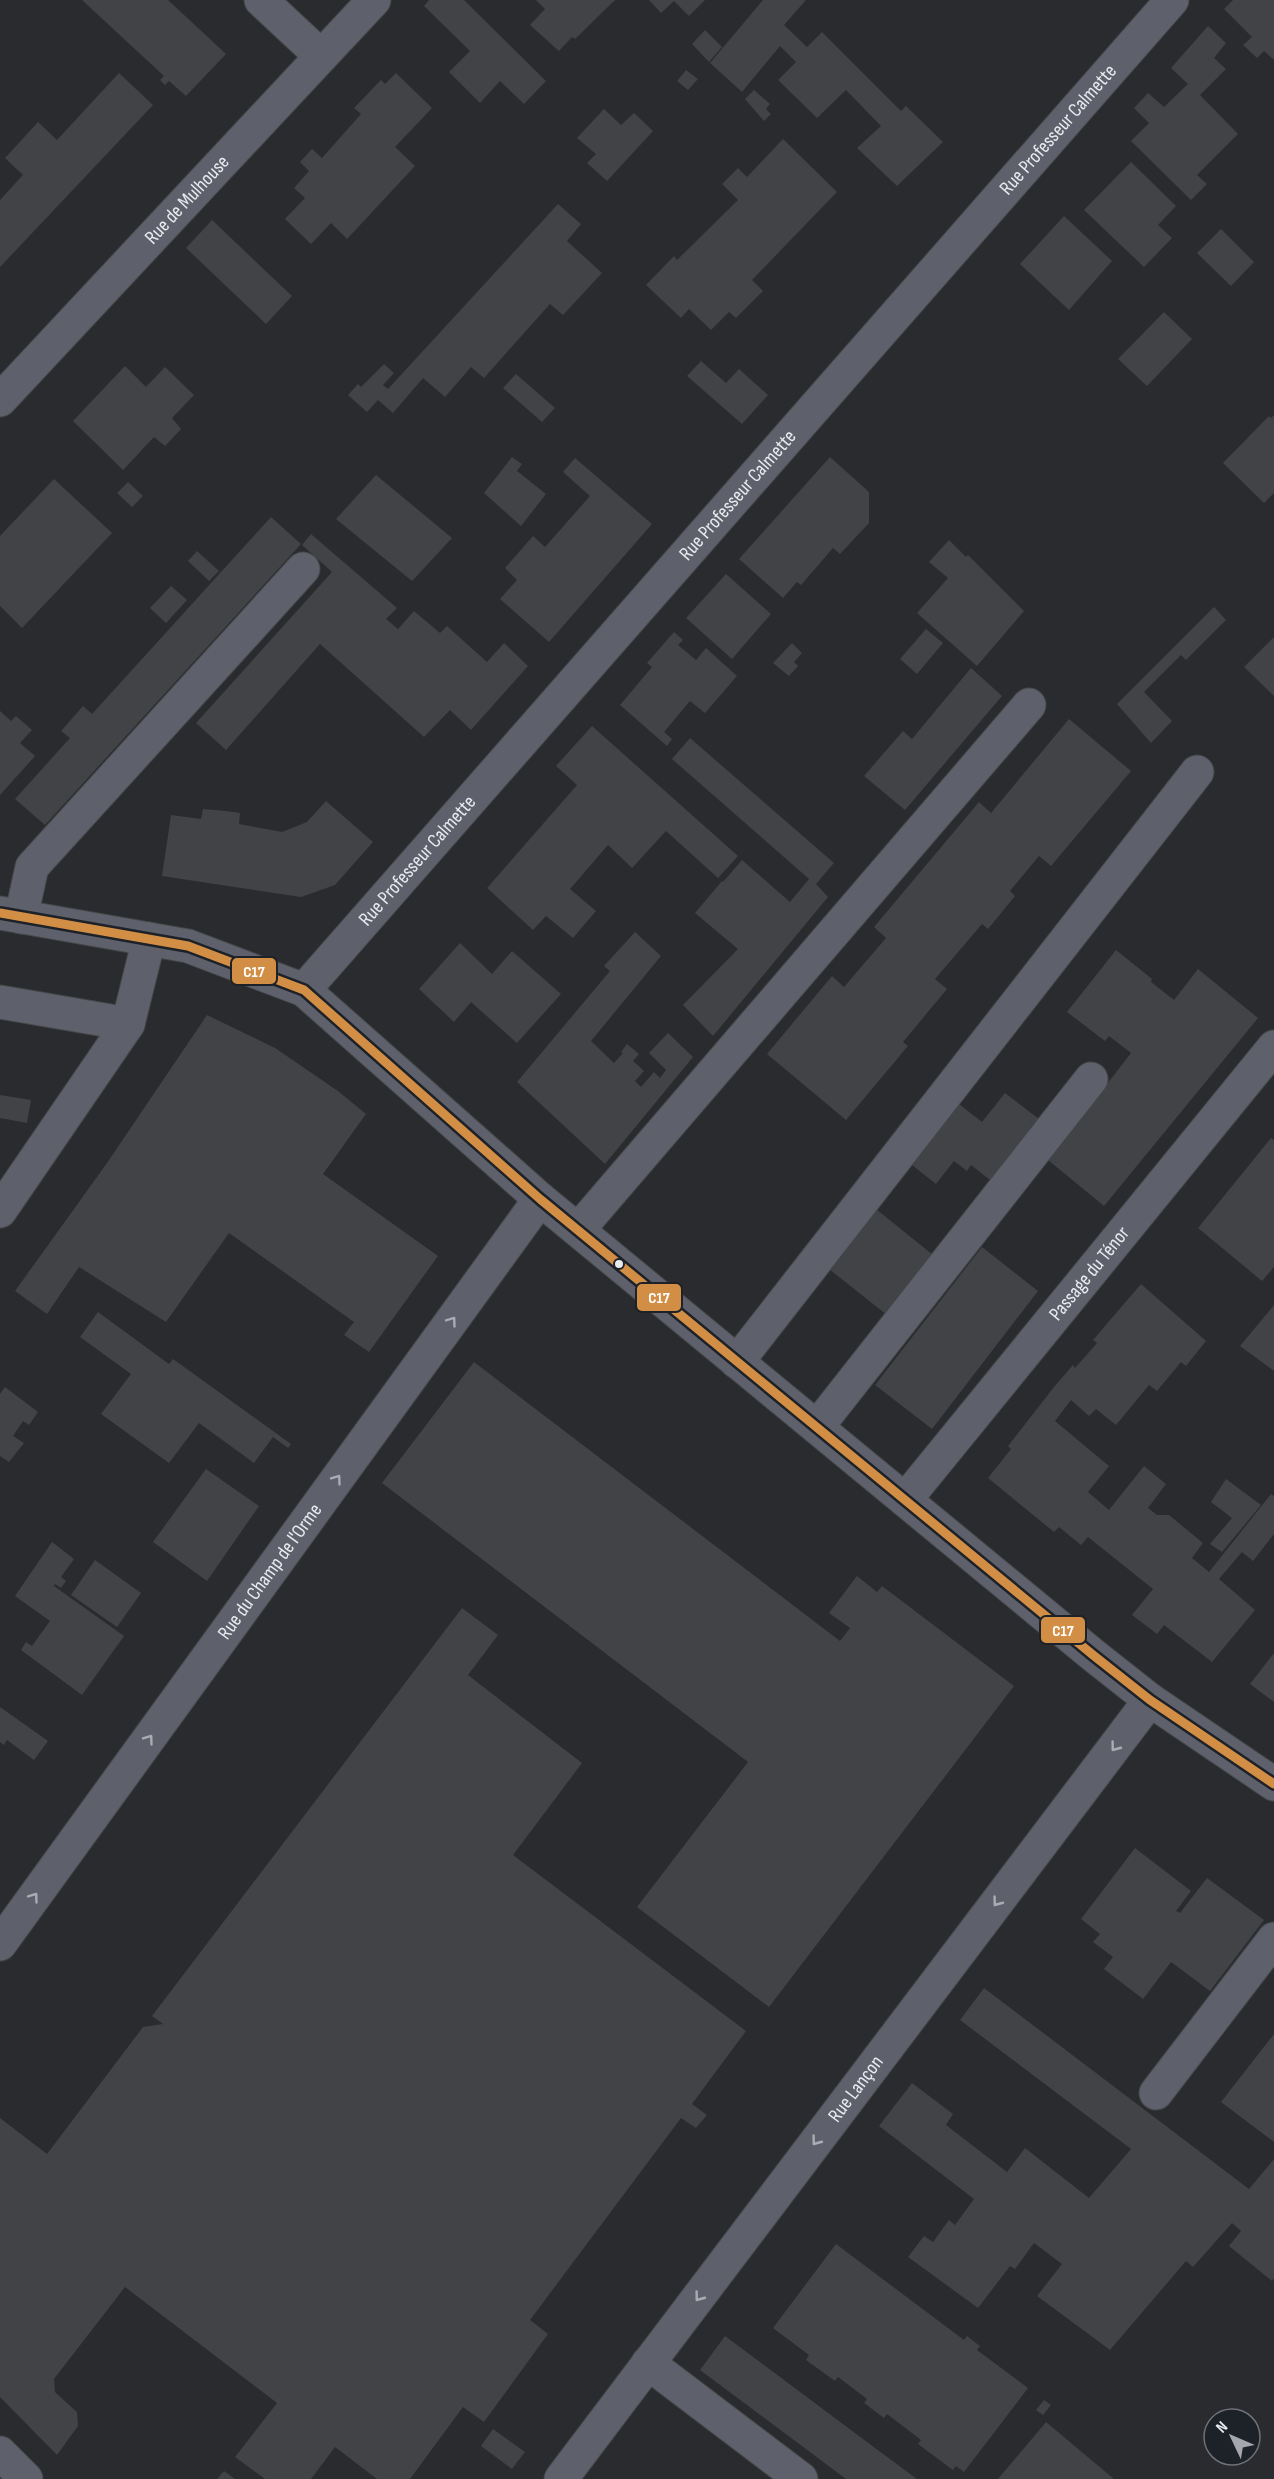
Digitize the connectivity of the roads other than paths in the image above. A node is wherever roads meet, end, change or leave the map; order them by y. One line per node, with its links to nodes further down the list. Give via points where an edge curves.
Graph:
1 (261, 0): 4 (street)
2 (374, 0): 4 (street, Rue de Mulhouse)
3 (1172, 0): 11 (street, Rue Professeur Calmette)
4 (321, 56): 5 (street, Rue de Mulhouse)
5 (0, 400)
6 (303, 569): 9 (street, via 32,867)
7 (1029, 705): 18 (street)
8 (1197, 772): 19 (street)
9 (10, 915): 10 (street)
10 (149, 939): 11 (street, via 188,946); 13 (street)
11 (304, 990): 16 (street)
12 (0, 1002): 13 (street)
13 (128, 1024): 17 (street)
14 (1274, 1047): 21 (street, Passage du Ténor)
15 (1091, 1079): 20 (street)
16 (540, 1199): 18 (street); 25 (street, Rue du Champ de l'Orme, one-way to 16)
17 (0, 1211)
18 (578, 1230): 19 (street)
19 (738, 1362): 20 (street)
20 (817, 1427): 21 (street)
21 (905, 1500): 22 (street)
22 (1150, 1700): 23 (street); 27 (street, Rue Lançon, one-way to 27)
23 (1274, 1784)
24 (1274, 1939): 26 (street)
25 (0, 1944)
26 (1156, 2093)
27 (648, 2363): 30 (street, Rue Lançon); 31 (street)
28 (0, 2453): 29 (street)
29 (26, 2479)
30 (561, 2479)
31 (801, 2479)

